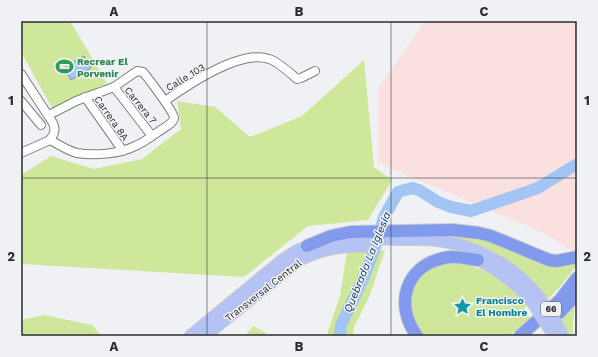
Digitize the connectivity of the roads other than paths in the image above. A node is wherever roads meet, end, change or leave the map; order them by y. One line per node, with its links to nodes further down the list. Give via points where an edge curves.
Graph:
1 (315, 71): 5 (street, Calle 103, via 296,79 270,59 242,59 199,78)
2 (21, 74): 7 (street)
3 (114, 87): 4 (street); 5 (street, via 141,70); 9 (street, Carrera 7)
4 (85, 97): 7 (street); 11 (street, Carrera 8A)
5 (165, 101): 9 (street, Calle 103, via 174,119)
6 (22, 103): 8 (street)
7 (49, 115): 10 (street, via 55,130)
8 (41, 125)
9 (152, 136): 11 (street, Calle 103)
10 (50, 140): 11 (street, Calle 103, via 76,153); 12 (street)
11 (123, 151)
12 (21, 153)
13 (364, 239): 14 (highway); 15 (highway, via 340,234); 23 (main road, Transversal Central, via 328,248 300,260)
14 (388, 239): 16 (highway, via 453,230 467,231 491,236 549,260); 17 (main road, via 439,248); 20 (main road, via 432,240 474,250 517,275 530,286)
15 (307, 246): 22 (main road, Transversal Central, via 281,261)
16 (577, 257)
17 (478, 260): 20 (main road); 24 (highway, via 452,257 439,259 420,269 413,277 408,285 404,305 409,323)
18 (577, 278): 25 (highway, 66, via 560,300)
19 (577, 294): 26 (highway, 66)
20 (536, 300): 21 (main road, bridge)
21 (554, 330): 27 (main road)
22 (190, 336)
23 (205, 336)
24 (417, 336)
25 (520, 336)
26 (532, 336)
27 (563, 336)

